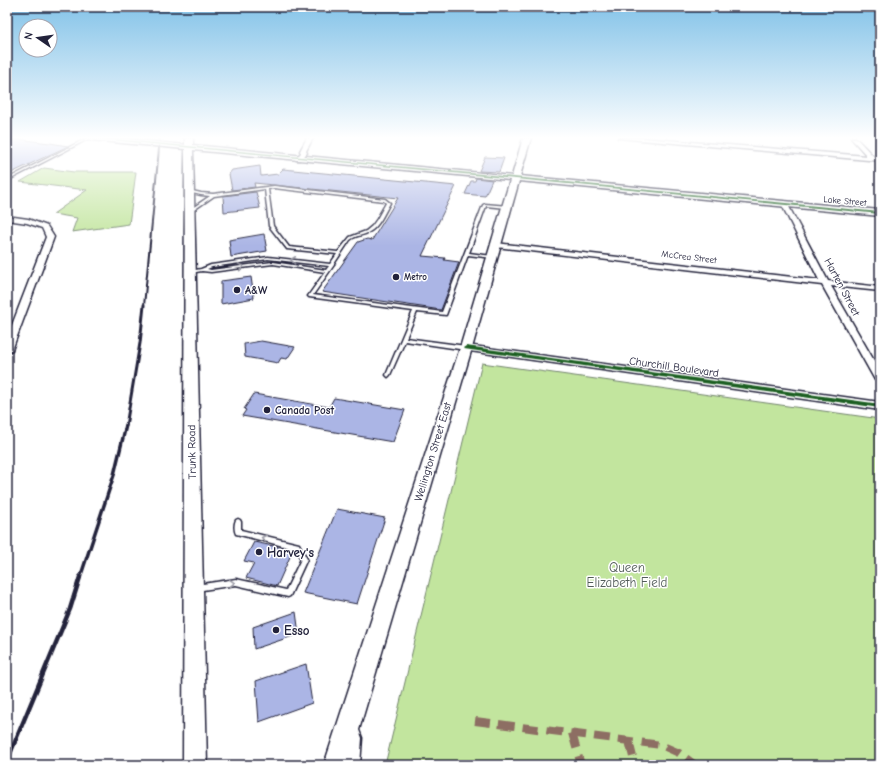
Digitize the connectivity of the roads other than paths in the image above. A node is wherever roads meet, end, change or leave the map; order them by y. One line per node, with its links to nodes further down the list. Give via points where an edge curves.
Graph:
1 (19, 174): 6 (lane)
2 (189, 174): 8 (main road, Trunk Road)
3 (461, 174): 5 (main road, Lake Street)
4 (516, 174): 5 (main road, Wellington Street East)
5 (515, 179): 10 (main road, Lake Street); 11 (main road, Wellington Street East)
6 (7, 180)
7 (266, 188): 9 (lane); 16 (lane, via 271,226 288,248); 16 (lane, via 388,201 372,229 352,236)
8 (189, 191): 9 (lane); 12 (main road, Trunk Road)
9 (213, 195): 12 (lane)
10 (785, 205): 13 (main road, Lake Street); 21 (street, Harten Street)
11 (507, 207): 15 (main road, Wellington Street East); 17 (lane, via 485,205)
12 (189, 212): 19 (main road, Trunk Road)
13 (880, 213)
14 (7, 218): 26 (street, via 45,227 50,237)
15 (494, 251): 17 (lane); 21 (street, McCrea Street); 25 (main road, Wellington Street East)
16 (340, 253): 18 (lane)
17 (467, 254): 23 (lane, via 444,314)
18 (332, 264): 19 (lane, one-way to 19, via 268,258 211,266); 20 (lane)
19 (196, 271): 20 (lane, one-way to 20, via 273,263); 31 (main road, Trunk Road)
20 (327, 271): 23 (lane, via 310,296)
21 (825, 283): 22 (street, McCrea Street); 28 (street, Harten Street)
22 (880, 289)
23 (415, 310): 24 (lane)
24 (404, 339): 25 (lane); 27 (lane)
25 (466, 348): 29 (street, Churchill Boulevard); 32 (main road, Wellington Street East)
26 (7, 350)
27 (388, 375)
28 (880, 380)
29 (880, 406)
30 (238, 522): 31 (lane, one-way to 30, via 236,582 288,594 304,559 297,546 238,532)
31 (193, 588): 33 (main road, Trunk Road)
32 (353, 711): 34 (main road, Wellington Street East); 35 (main road)
33 (195, 765)
34 (336, 765)
35 (348, 765)

